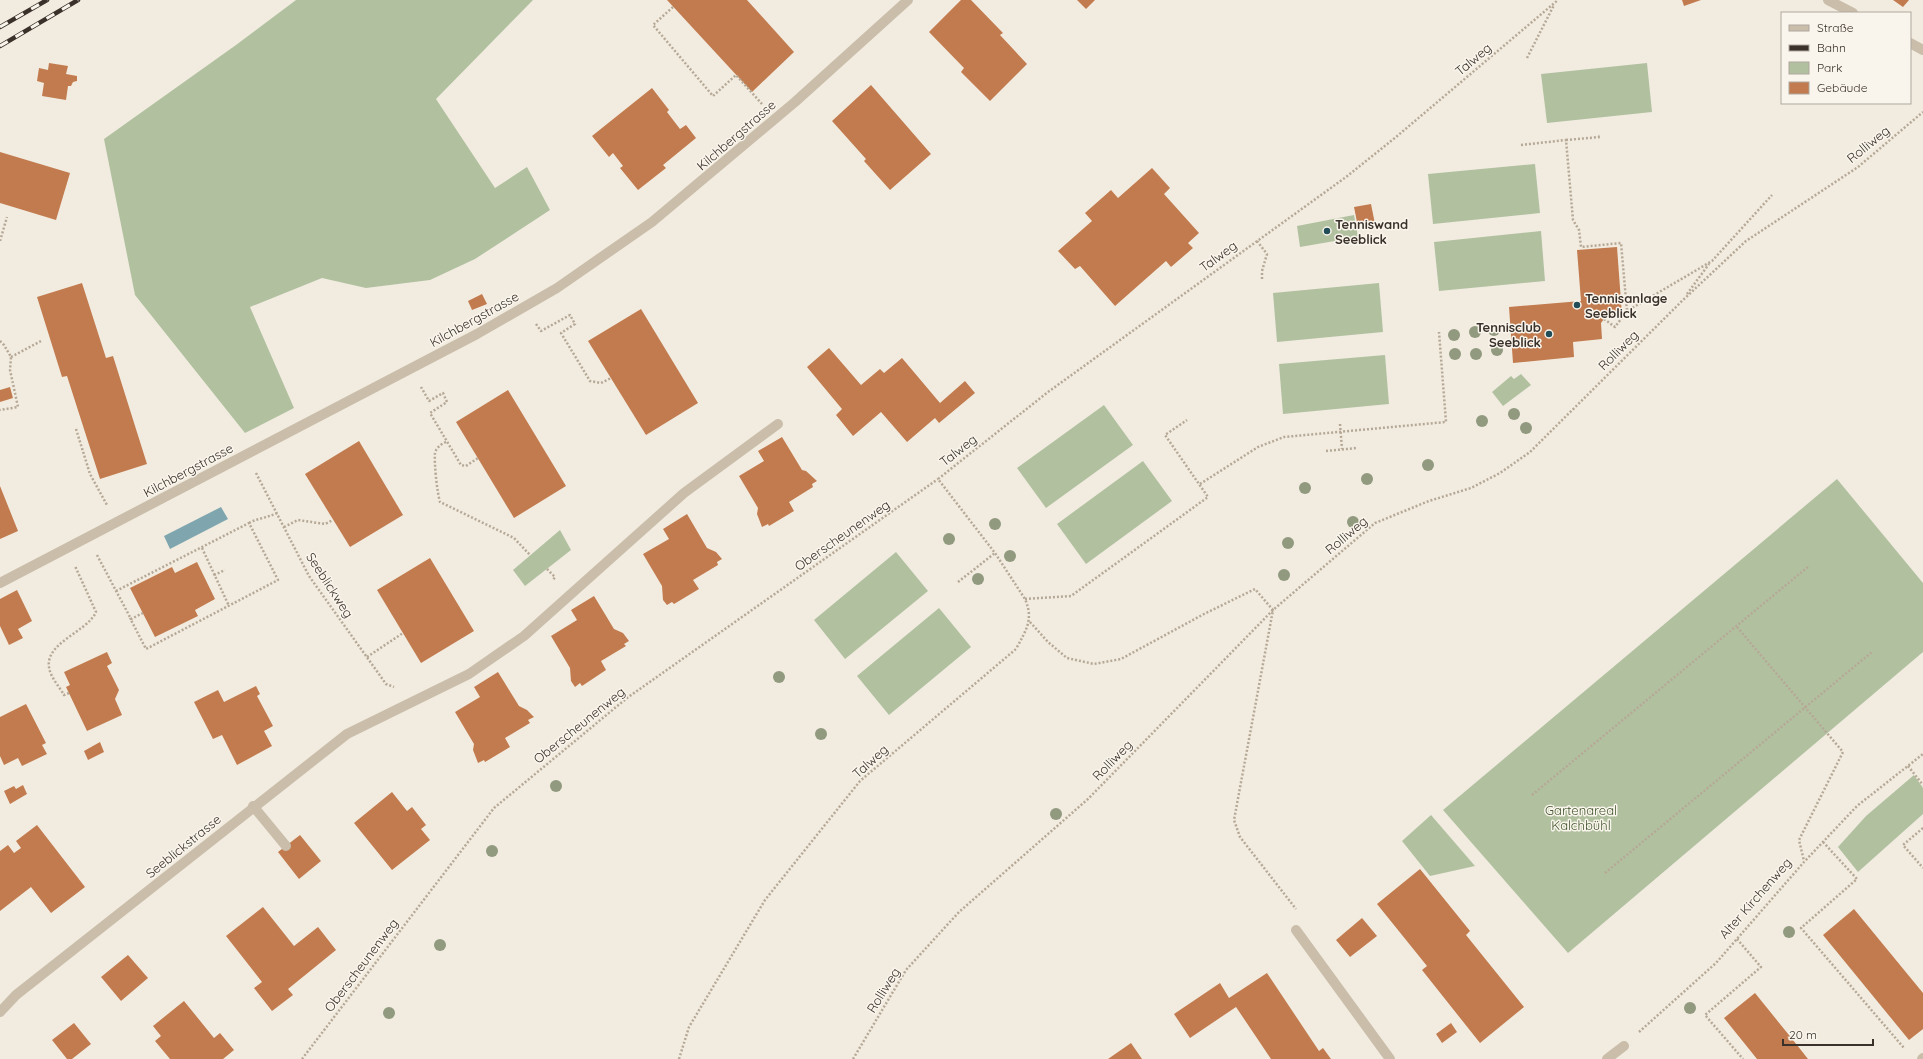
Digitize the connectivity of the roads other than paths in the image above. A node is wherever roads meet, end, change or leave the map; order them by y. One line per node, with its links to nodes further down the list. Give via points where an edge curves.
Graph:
1 (908, 0): 7 (street, Kilchbergstrasse, via 722,165 604,258 477,334)
2 (1828, 0): 3 (street)
3 (1851, 12)
4 (1911, 44): 5 (street)
5 (1923, 50)
6 (778, 424): 8 (street, Seeblickstrasse, via 684,493 524,636 469,674 407,702 391,713 347,734)
7 (0, 583)
8 (253, 806): 9 (street); 11 (street, Seeblickstrasse, via 16,995)
9 (286, 846)
10 (1296, 930): 13 (street)
11 (0, 1012)
12 (1624, 1046): 14 (street)
13 (1390, 1059)
14 (1607, 1059)

